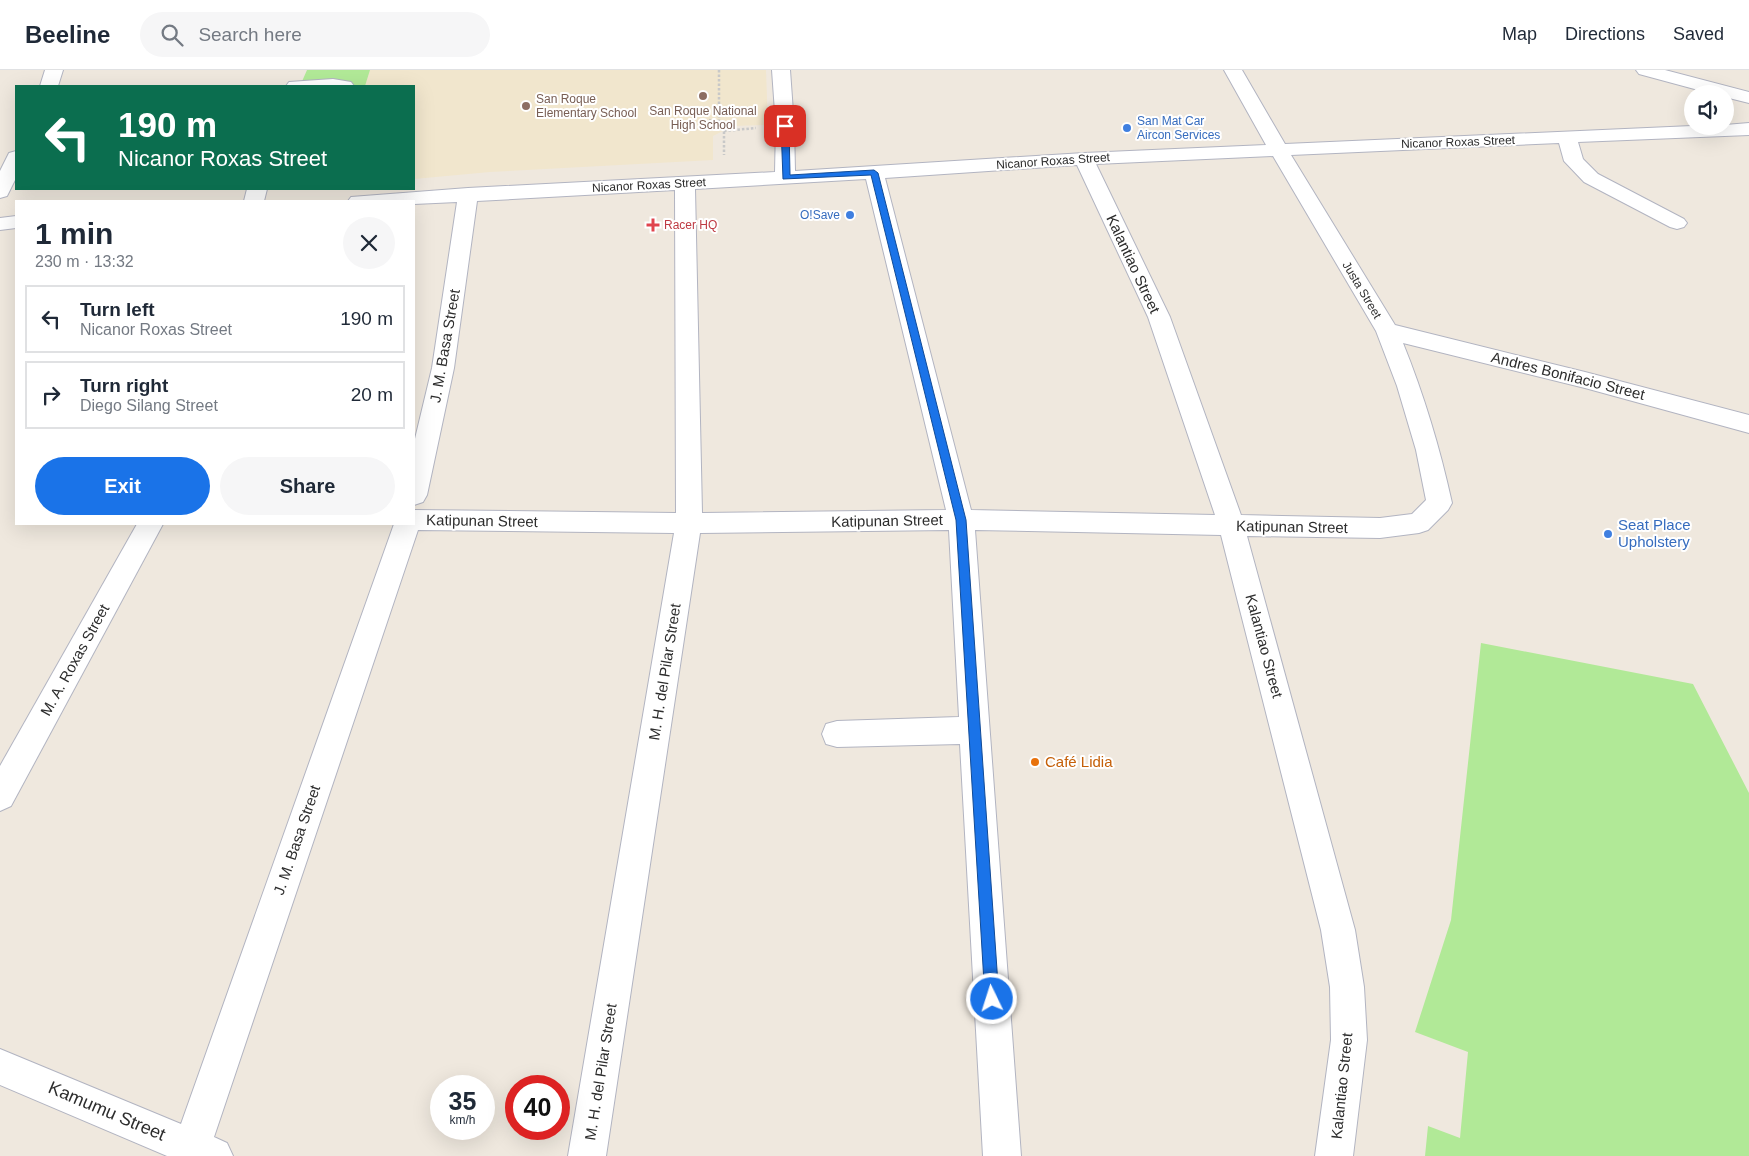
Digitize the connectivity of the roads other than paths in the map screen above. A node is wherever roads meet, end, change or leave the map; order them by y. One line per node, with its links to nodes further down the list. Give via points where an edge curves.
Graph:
1 (54, 70): 6 (street)
2 (285, 70): 7 (street)
3 (781, 70): 17 (street)
4 (1234, 70): 13 (street, Justa Street)
5 (1645, 70): 10 (street)
6 (49, 85)
7 (281, 85)
8 (314, 85): 9 (street)
9 (339, 85)
10 (1749, 98)
11 (1749, 129): 12 (street, Nicanor Roxas Street)
12 (1567, 137): 13 (street, Nicanor Roxas Street); 23 (street, via 1574,161 1591,178)
13 (1278, 149): 15 (street, Nicanor Roxas Street); 25 (street, Justa Street)
14 (15, 159): 19 (street)
15 (1084, 159): 16 (street, Nicanor Roxas Street); 34 (street, Kalantiao Street, via 1158,317)
16 (874, 173): 17 (street, Nicanor Roxas Street); 29 (street)
17 (786, 178): 18 (street, Nicanor Roxas Street)
18 (685, 183): 20 (street, Nicanor Roxas Street); 30 (street, M. H. del Pilar Street)
19 (0, 192)
20 (468, 194): 21 (street, Nicanor Roxas Street); 27 (street, J. M. Basa Street, via 443,368)
21 (374, 200)
22 (15, 222): 24 (street)
23 (1677, 223)
24 (0, 224)
25 (1387, 331): 26 (street, Andres Bonifacio Street); 31 (street, Justa Street, via 1428,450 1439,503)
26 (1749, 424)
27 (415, 491)
28 (415, 520): 30 (street, Katipunan Street)
29 (961, 520): 30 (street, Katipunan Street); 34 (street, Katipunan Street); 35 (street)
30 (689, 523): 40 (street, M. H. del Pilar Street)
31 (1420, 523): 34 (street, Katipunan Street, via 1380,528)
32 (149, 525): 37 (street, M. A. Roxas Street)
33 (407, 525): 39 (street, J. M. Basa Street)
34 (1232, 527): 42 (street, Kalantiao Street, via 1338,930 1347,987 1349,1040)
35 (975, 730): 36 (street); 41 (street)
36 (837, 734)
37 (0, 796)
38 (0, 1067): 39 (street, Kamumu Street)
39 (197, 1153)
40 (587, 1156)
41 (1002, 1156)
42 (1334, 1156)

